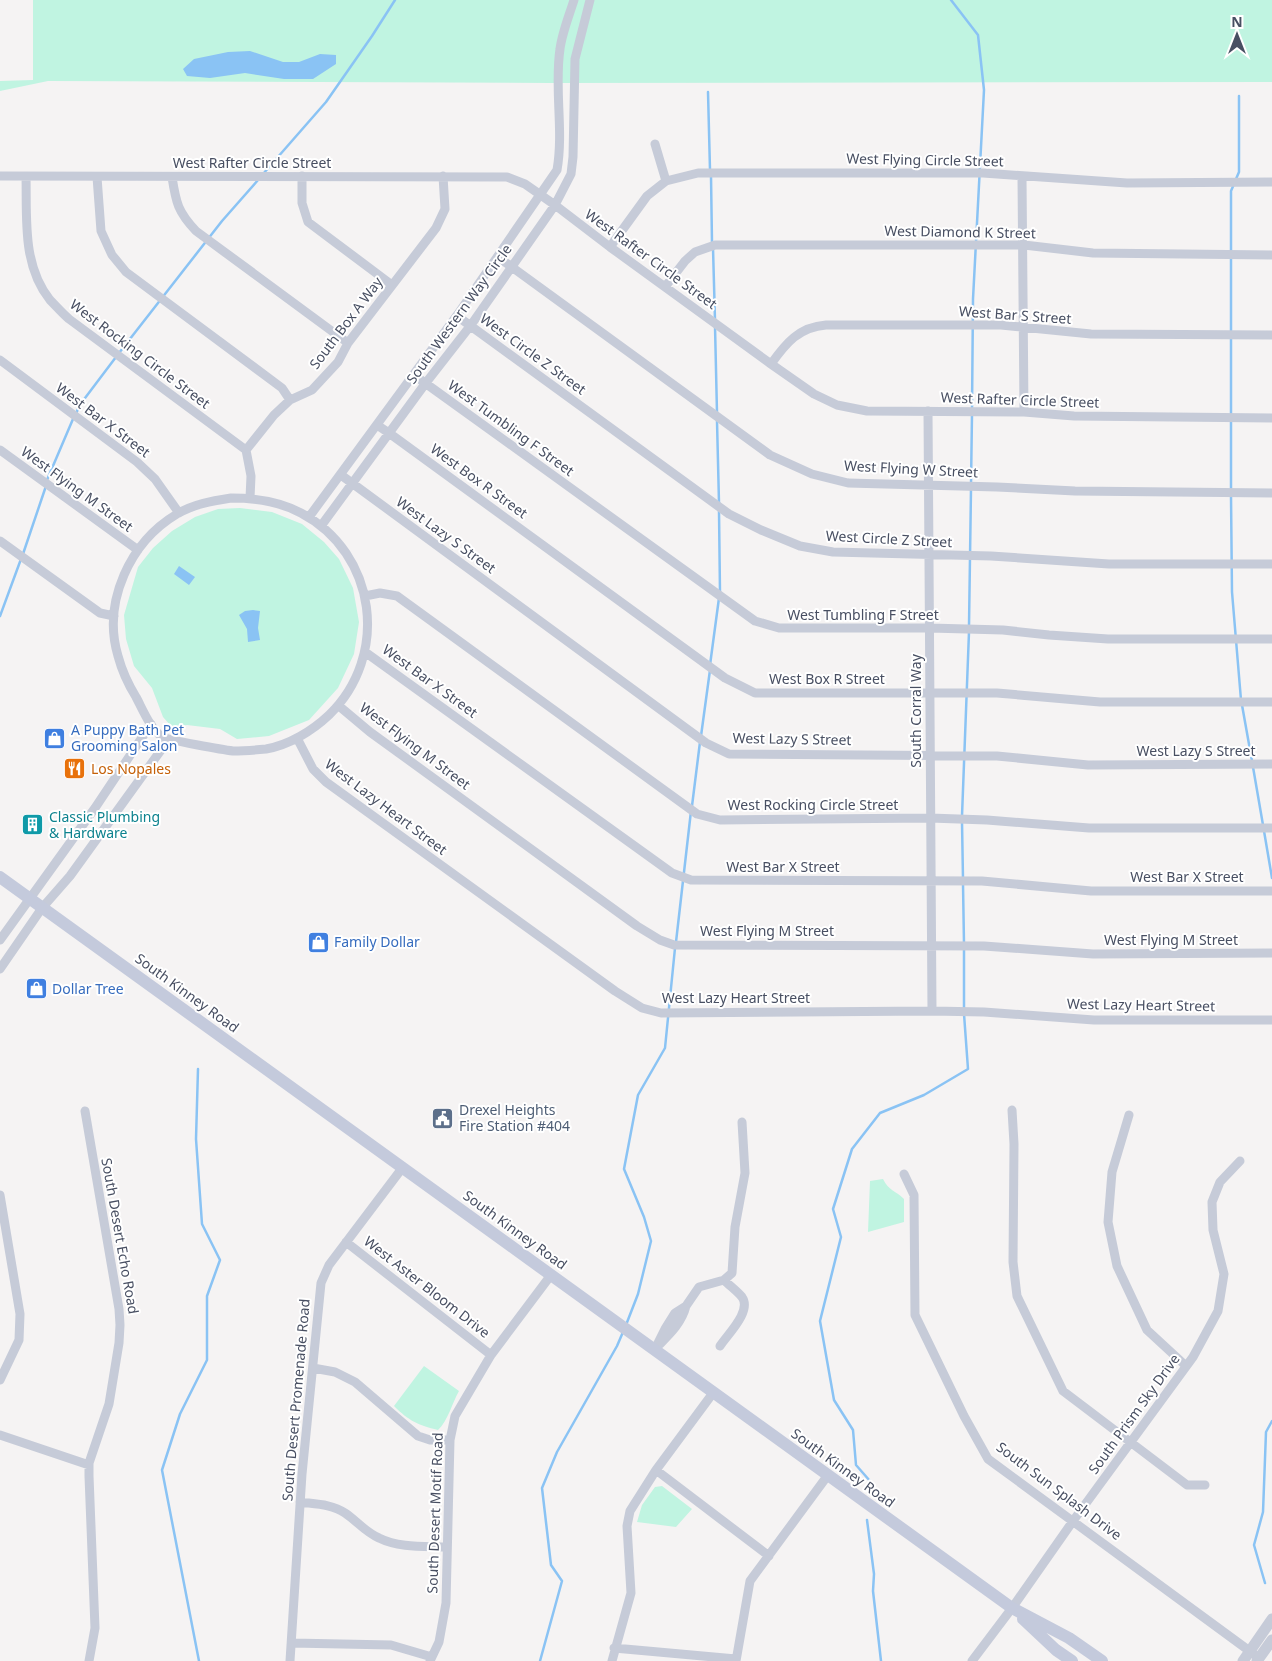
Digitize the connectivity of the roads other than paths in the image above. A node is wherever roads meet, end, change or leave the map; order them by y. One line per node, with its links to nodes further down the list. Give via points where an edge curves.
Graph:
1 (574, 0): 3 (street, South Western Way Circle)
2 (590, 0): 4 (street, South Western Way Circle)
3 (567, 24): 4 (street); 5 (street, South Western Way Circle, via 560,47)
4 (582, 29): 6 (street, South Western Way Circle, via 575,59)
5 (558, 102): 6 (street); 17 (street, South Western Way Circle, via 557,170)
6 (574, 102): 18 (street, South Western Way Circle, via 571,174)
7 (655, 144): 15 (street)
8 (0, 176): 9 (street, West Rafter Circle Street)
9 (26, 176): 12 (street, West Rafter Circle Street); 42 (street, West Rocking Circle Street, via 27,240 34,270 49,298 69,319)
10 (302, 176): 11 (street, West Rafter Circle Street); 13 (street, West Rafter Circle Street); 24 (street, via 302,203 308,222)
11 (443, 176): 17 (street, West Rafter Circle Street, via 507,177); 24 (street, South Box A Way, via 445,209 436,228)
12 (97, 177): 13 (street, West Rafter Circle Street); 35 (street, via 101,231 112,255 126,272 282,388)
13 (172, 177): 30 (street, via 175,199 183,218 196,231)
14 (1022, 177): 15 (street, West Flying Circle Street, via 983,173 698,173); 16 (street, West Flying Circle Street, via 1126,183); 19 (street)
15 (666, 181): 20 (street, West Flying Circle Street, via 647,196)
16 (1272, 182)
17 (541, 195): 18 (street, West Rafter Circle Street); 22 (street, South Western Way Circle)
18 (555, 205): 20 (street, West Rafter Circle Street); 23 (street, South Western Way Circle)
19 (1024, 245): 21 (street, West Diamond K Street, via 1093,253); 25 (street, West Diamond K Street, via 715,246 696,252); 28 (street)
20 (610, 247): 25 (street, West Rafter Circle Street)
21 (1272, 255)
22 (498, 256): 23 (street, West Flying W Street); 26 (street, South Western Way Circle)
23 (512, 266): 27 (street, South Western Way Circle); 45 (street, West Flying W Street, via 770,455 812,474 848,483)
24 (392, 285): 30 (street, South Box A Way)
25 (664, 287): 32 (street, West Rafter Circle Street)
26 (457, 316): 27 (street, West Circle Z Street); 33 (street, South Western Way Circle)
27 (471, 325): 34 (street, South Western Way Circle); 53 (street, West Circle Z Street, via 729,514 800,546 833,552)
28 (1024, 328): 29 (street, West Bar S Street, via 1091,334); 32 (street, West Bar S Street, via 991,325 816,326 789,340); 37 (street)
29 (1272, 335)
30 (348, 343): 35 (street, South Box A Way, via 338,362 312,390)
31 (0, 360): 48 (street, West Bar X Street, via 137,462 156,479)
32 (771, 364): 36 (street, West Rafter Circle Street, via 814,394 837,405 867,411)
33 (414, 375): 34 (street, West Tumbling F Street); 39 (street, South Western Way Circle)
34 (425, 384): 40 (street, South Western Way Circle); 57 (street, West Tumbling F Street, via 755,621 779,628)
35 (290, 400): 42 (street, South Box A Way)
36 (928, 411): 37 (street, West Rafter Circle Street); 45 (street, South Corral Way)
37 (1024, 412): 38 (street, West Rafter Circle Street, via 1074,416)
38 (1272, 418)
39 (377, 425): 40 (street, West Box R Street); 43 (street, South Western Way Circle)
40 (389, 433): 44 (street, South Western Way Circle); 60 (street, West Box R Street, via 725,678 755,692)
41 (0, 450): 52 (street, West Flying M Street)
42 (246, 450): 47 (street, via 251,476)
43 (340, 475): 44 (street, West Lazy S Street); 49 (street, South Western Way Circle)
44 (353, 484): 50 (street, South Western Way Circle); 66 (street, West Lazy S Street, via 706,743 729,754)
45 (930, 486): 46 (street, West Flying W Street); 53 (street, South Corral Way)
46 (1272, 493)
47 (250, 498): 48 (street, via 213,500); 49 (street, via 281,504)
48 (179, 514): 52 (street, via 156,530)
49 (310, 517): 50 (street)
50 (321, 526): 55 (street, via 347,554)
51 (0, 541): 56 (street, via 100,613)
52 (138, 550): 56 (street, via 126,570)
53 (929, 555): 54 (street, West Circle Z Street, via 1109,564); 57 (street, South Corral Way)
54 (1272, 564)
55 (365, 596): 59 (street, via 368,633); 68 (street, West Rocking Circle Street, via 380,593 396,596 698,814 720,820)
56 (114, 616): 63 (street, via 114,636 123,673)
57 (930, 628): 58 (street, West Tumbling F Street, via 1003,630 1108,639); 60 (street, South Corral Way)
58 (1272, 639)
59 (365, 652): 62 (street, via 355,680); 71 (street, West Bar X Street, via 672,872 691,880)
60 (930, 692): 61 (street, West Box R Street, via 997,693 1100,702); 66 (street, South Corral Way)
61 (1272, 702)
62 (339, 706): 64 (street, via 320,724); 76 (street, West Flying M Street, via 660,940 674,945)
63 (151, 724): 65 (street, via 154,730); 73 (street)
64 (297, 738): 65 (street, via 266,748 233,751); 79 (street, West Lazy Heart Street, via 313,769 326,782 642,1008 661,1013)
65 (169, 739): 74 (street, via 70,876)
66 (930, 755): 67 (street, West Lazy S Street, via 997,756 1088,765); 68 (street, South Corral Way)
67 (1272, 764)
68 (930, 818): 69 (street, West Rocking Circle Street, via 1088,828); 71 (street, South Corral Way)
69 (1272, 828)
70 (0, 877): 73 (main road, South Kinney Road)
71 (930, 882): 72 (street, West Bar X Street, via 982,881 1091,891); 76 (street, South Corral Way)
72 (1272, 891)
73 (30, 898): 74 (main road, South Kinney Road); 75 (street)
74 (42, 908): 78 (street); 86 (main road, South Kinney Road)
75 (0, 940)
76 (930, 945): 77 (street, West Flying M Street, via 1094,954); 79 (street, South Corral Way)
77 (1272, 953)
78 (0, 969)
79 (932, 1011): 80 (street, West Lazy Heart Street, via 1094,1020)
80 (1272, 1020)
81 (1012, 1110): 101 (street, via 1013,1262 1017,1296 1063,1391)
82 (85, 1111): 102 (street, South Desert Echo Road, via 120,1325 109,1404)
83 (1129, 1115): 95 (street, via 1112,1172 1108,1222 1117,1266 1147,1330)
84 (742, 1122): 91 (street, via 745,1173 735,1227 732,1274)
85 (1240, 1161): 95 (street, South Prism Sky Drive, via 1220,1182 1212,1202 1213,1230 1224,1274 1218,1311)
86 (403, 1167): 89 (street, South Desert Promenade Road); 90 (main road, South Kinney Road)
87 (904, 1174): 107 (street, South Sun Splash Drive, via 914,1196 915,1315 964,1416 988,1459)
88 (0, 1195): 97 (street, via 20,1314 19,1340)
89 (346, 1242): 94 (street, West Aster Bloom Drive); 96 (street, South Desert Promenade Road, via 329,1265 321,1283)
90 (551, 1275): 93 (main road, South Kinney Road); 94 (street, South Desert Motif Road)
91 (724, 1280): 92 (street, via 745,1304 744,1312); 93 (street, via 699,1287 686,1306 684,1316)
92 (720, 1346)
93 (655, 1349): 98 (main road, South Kinney Road)
94 (491, 1354): 100 (street, South Desert Motif Road, via 455,1416)
95 (1186, 1366): 101 (street, South Prism Sky Drive)
96 (313, 1368): 100 (street, via 335,1372 354,1382 418,1436); 106 (street, South Desert Promenade Road)
97 (0, 1380)
98 (713, 1393): 103 (street); 104 (main road, South Kinney Road)
99 (0, 1435): 102 (street)
100 (450, 1440): 108 (street, South Desert Motif Road)
101 (1131, 1443): 105 (street, via 1187,1485); 107 (street, South Prism Sky Drive)
102 (89, 1465): 118 (street, South Desert Echo Road, via 95,1628)
103 (656, 1470): 109 (street); 114 (street, via 630,1511 627,1526 631,1593)
104 (828, 1475): 109 (street); 110 (main road, South Kinney Road)
105 (1205, 1485)
106 (300, 1502): 108 (street, via 334,1507 369,1533 393,1543); 113 (street, South Desert Promenade Road)
107 (1073, 1521): 110 (street, South Prism Sky Drive); 115 (street, South Sun Splash Drive)
108 (447, 1547): 116 (street, South Desert Motif Road, via 446,1603 439,1642)
109 (769, 1556): 117 (street, via 750,1581)
110 (1012, 1608): 121 (street, South Prism Sky Drive); 122 (main road, South Kinney Road); 123 (main road, South Kinney Road, via 1069,1638)
111 (1272, 1619): 115 (street)
112 (1272, 1640): 115 (street)
113 (292, 1643): 116 (street, via 391,1646); 119 (street, South Desert Promenade Road)
114 (614, 1648): 117 (street); 120 (street)
115 (1252, 1658)
116 (431, 1659)
117 (736, 1660)
118 (89, 1661)
119 (290, 1661)
120 (612, 1661)
121 (972, 1661)
122 (1072, 1661)
123 (1102, 1661)

